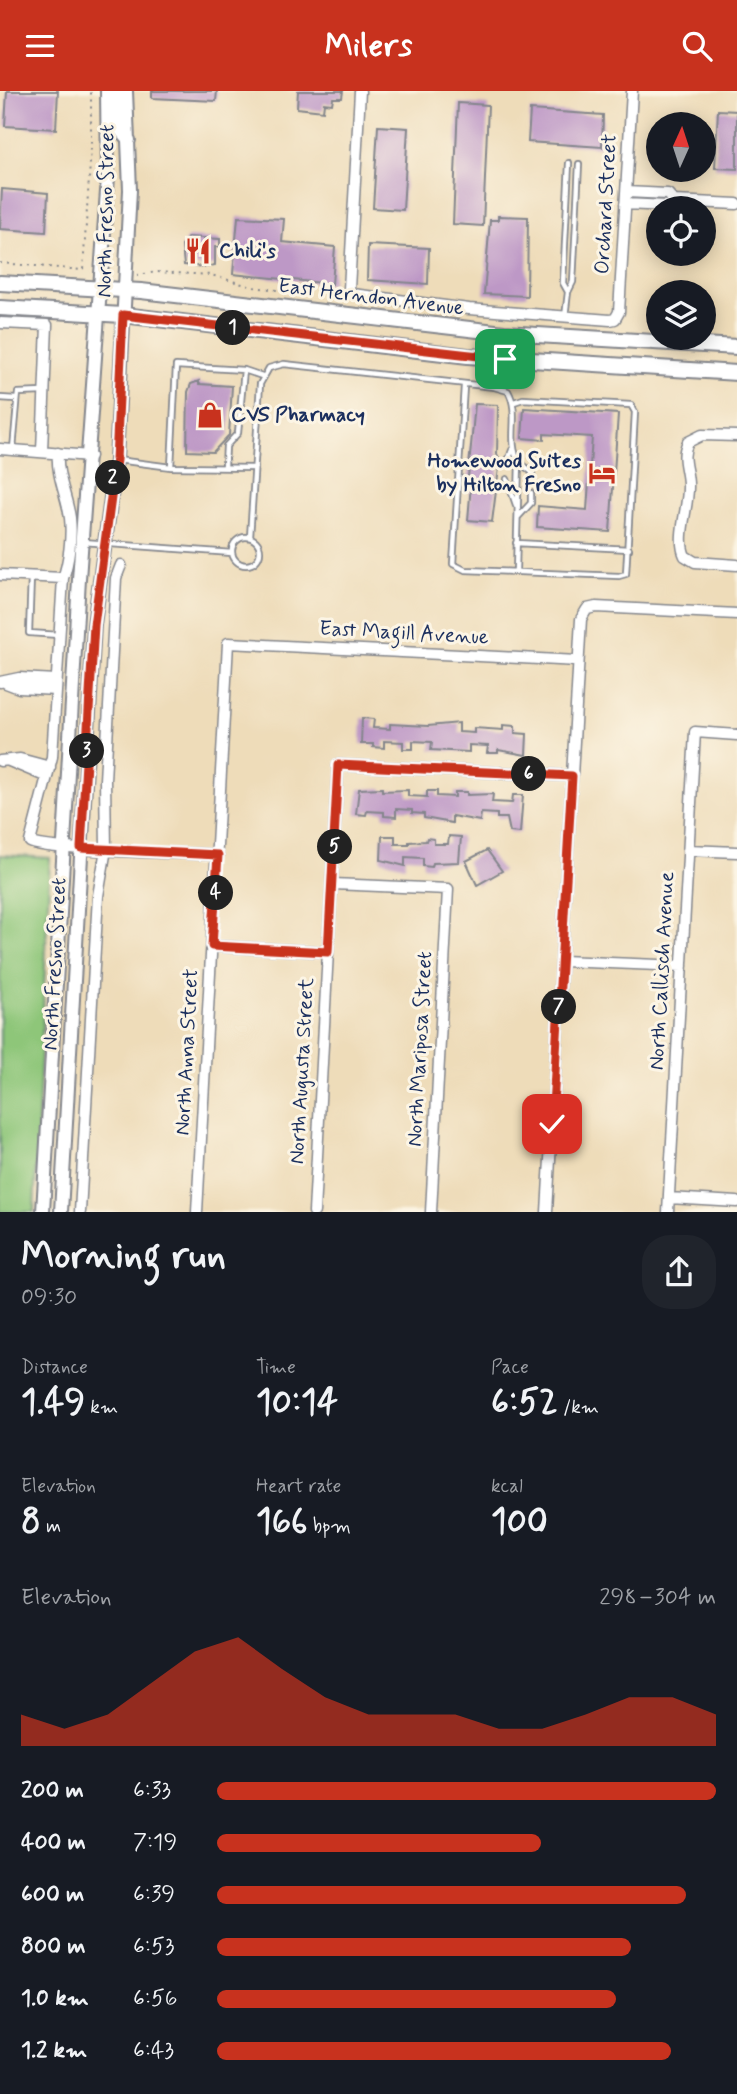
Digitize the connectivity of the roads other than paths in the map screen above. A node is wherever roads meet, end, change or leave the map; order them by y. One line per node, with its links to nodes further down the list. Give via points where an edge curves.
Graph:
1 (107, 91): 16 (main road, North Fresno Street, via 109,158)
2 (116, 91): 6 (main road, via 119,129)
3 (126, 91): 6 (main road, North Fresno Street)
4 (360, 91): 22 (street, East Herndon Avenue, via 352,294)
5 (632, 91): 9 (street, Orchard Street)
6 (129, 140): 17 (main road, North Fresno Street)
7 (569, 163): 18 (lane, via 563,283)
8 (579, 164): 18 (lane, via 573,282)
9 (626, 192): 10 (street); 12 (street, Orchard Street)
10 (670, 196)
11 (716, 203): 13 (street)
12 (625, 204): 14 (street); 23 (street, Orchard Street)
13 (737, 204)
14 (646, 206)
15 (0, 283): 16 (main road, East Herndon Avenue)
16 (102, 288): 17 (main road, East Herndon Avenue); 20 (main road, North Fresno Street)
17 (124, 290): 21 (main road, North Fresno Street); 25 (main road, East Herndon Avenue, via 466,329)
18 (568, 292): 22 (lane)
19 (0, 308): 20 (main road)
20 (100, 313): 21 (main road); 40 (main road, North Fresno Street)
21 (123, 315): 27 (main road, via 468,356); 41 (main road, North Fresno Street)
22 (565, 318): 23 (street, East Herndon Avenue)
23 (615, 319)
24 (0, 323): 30 (street, via 47,325)
25 (737, 347)
26 (244, 370): 28 (lane); 44 (lane, via 239,433 226,446); 45 (lane, via 176,366)
27 (737, 373)
28 (262, 376): 29 (lane, via 269,368 284,364); 46 (lane)
29 (464, 386): 33 (lane, via 505,389); 60 (lane, via 453,564 465,570)
30 (44, 392): 32 (lane, via 23,391); 38 (street)
31 (0, 398): 32 (lane)
32 (16, 399): 37 (lane)
33 (514, 402): 35 (lane); 56 (lane, via 631,405 635,412)
34 (737, 436): 59 (street, via 696,436 688,442 683,464 688,484 682,539 682,551 689,559)
35 (514, 446): 42 (lane); 43 (lane)
36 (0, 449): 37 (street)
37 (13, 450): 38 (street)
38 (42, 451): 39 (street)
39 (58, 453): 40 (street); 63 (street, via 70,520)
40 (90, 456): 53 (main road, North Fresno Street)
41 (116, 460): 45 (lane); 54 (main road, North Fresno Street)
42 (508, 461)
43 (519, 462): 48 (lane, via 532,473); 50 (lane)
44 (225, 466): 45 (lane); 46 (lane)
45 (171, 467)
46 (255, 468): 52 (lane)
47 (507, 479): 50 (lane)
48 (532, 480)
49 (531, 492): 51 (lane, via 531,503)
50 (517, 509): 51 (lane)
51 (517, 518): 55 (lane)
52 (250, 537): 57 (lane, via 237,540); 57 (lane, via 260,545 256,562 243,565)
53 (82, 542): 54 (lane); 74 (main road, North Fresno Street)
54 (103, 543): 57 (lane); 75 (main road, North Fresno Street)
55 (516, 543): 56 (lane); 60 (lane)
56 (629, 549): 60 (lane, via 626,574 619,576)
57 (232, 553)
58 (121, 565): 76 (street, via 116,578 104,780)
59 (737, 565)
60 (516, 571)
61 (0, 575): 62 (street)
62 (32, 576): 63 (street); 65 (lane, via 29,633)
63 (63, 578): 65 (street)
64 (737, 614): 67 (street, via 587,609 581,619)
65 (60, 635): 69 (street)
66 (228, 643): 67 (street, East Magill Avenue); 79 (street, North Anna Street)
67 (579, 661): 73 (street)
68 (3, 682): 69 (street, via 19,688)
69 (56, 685): 72 (street)
70 (737, 734): 77 (street, North Callisch Avenue, via 695,732)
71 (5, 761): 72 (street, via 20,758)
72 (48, 772): 74 (street, via 29,838 36,845)
73 (572, 776): 80 (street, North Augusta Street, via 338,765); 83 (street)
74 (64, 847): 75 (street); 87 (main road, North Fresno Street)
75 (81, 848): 76 (street); 88 (main road, North Fresno Street)
76 (106, 849): 79 (street); 89 (street, via 98,896)
77 (688, 850): 78 (street); 84 (street, North Callisch Avenue)
78 (737, 852)
79 (218, 855): 81 (street, North Anna Street)
80 (333, 884): 82 (street, North Augusta Street); 92 (street, North Mariposa Street, via 448,889)
81 (212, 946): 82 (street); 90 (street, North Anna Street)
82 (328, 952): 91 (street, North Augusta Street)
83 (562, 961): 84 (street); 93 (street)
84 (682, 966): 85 (street, North Callisch Avenue)
85 (669, 1198): 86 (street); 94 (street, North Callisch Avenue)
86 (737, 1202)
87 (43, 1212)
88 (61, 1212)
89 (80, 1212)
90 (197, 1212)
91 (314, 1212)
92 (430, 1212)
93 (547, 1212)
94 (668, 1212)

